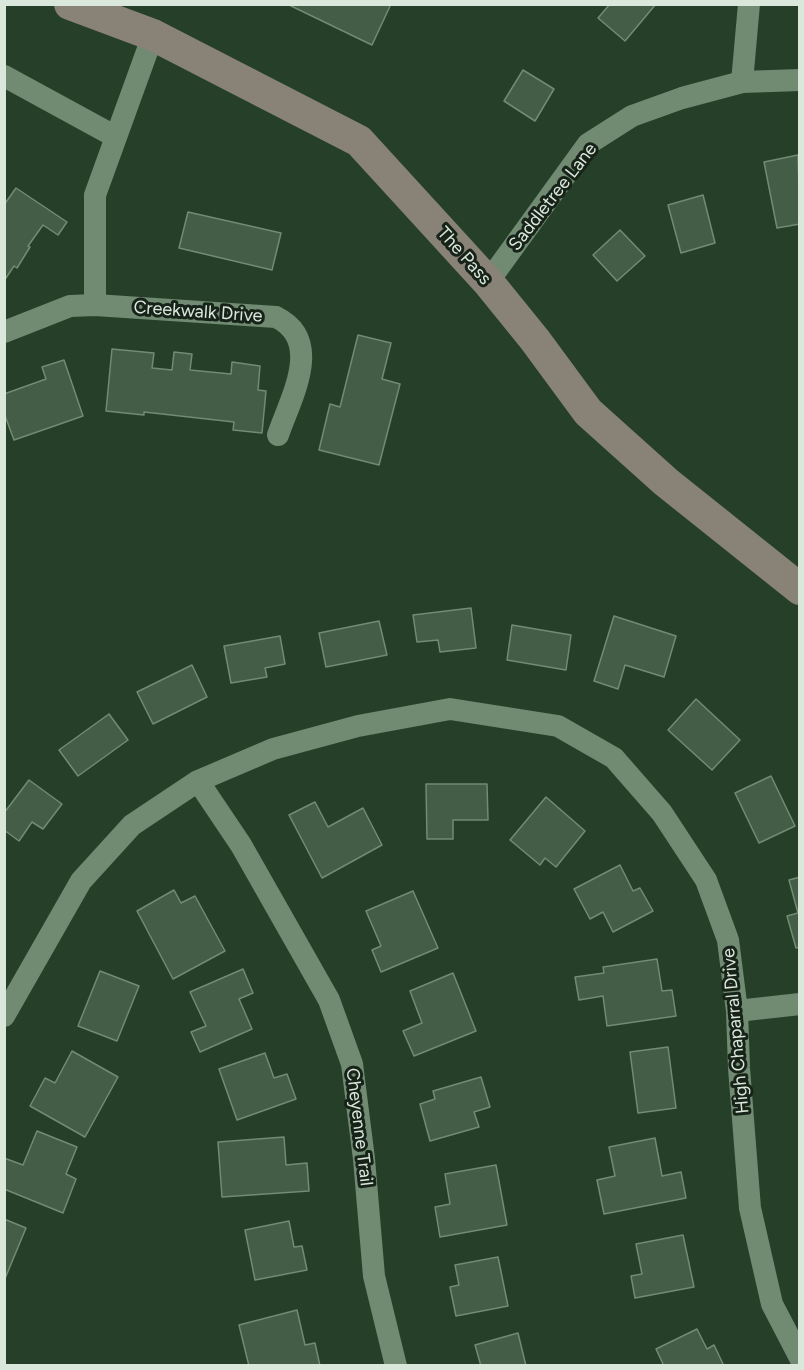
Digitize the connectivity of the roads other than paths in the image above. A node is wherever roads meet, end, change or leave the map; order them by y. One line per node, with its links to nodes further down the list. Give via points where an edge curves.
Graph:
1 (70, 4): 3 (street, The Pass)
2 (749, 4): 6 (street)
3 (153, 35): 7 (street); 8 (street, The Pass, via 359,141)
4 (4, 76): 7 (street)
5 (800, 80): 6 (street, Saddletree Lane)
6 (742, 82): 8 (street, Saddletree Lane, via 633,116 588,144)
7 (116, 137): 9 (street, via 95,195)
8 (488, 282): 12 (street, The Pass, via 588,412 666,482)
9 (95, 305): 10 (street, Creekwalk Drive, via 70,306); 11 (street, Creekwalk Drive, via 276,317 288,323 298,336 303,356)
10 (4, 332)
11 (278, 435)
12 (800, 589)
13 (198, 781): 15 (street, High Chaparral Drive, via 273,749 358,726 450,709 558,726 614,758 662,813 706,879 728,940); 16 (street, High Chaparral Drive, via 132,825 81,881); 18 (street, Cheyenne Trail, via 241,845 329,1000 352,1064 374,1276)
14 (800, 1004): 15 (street)
15 (737, 1011): 17 (street, High Chaparral Drive, via 750,1208 772,1304)
16 (4, 1016)
17 (800, 1358)
18 (396, 1365)

